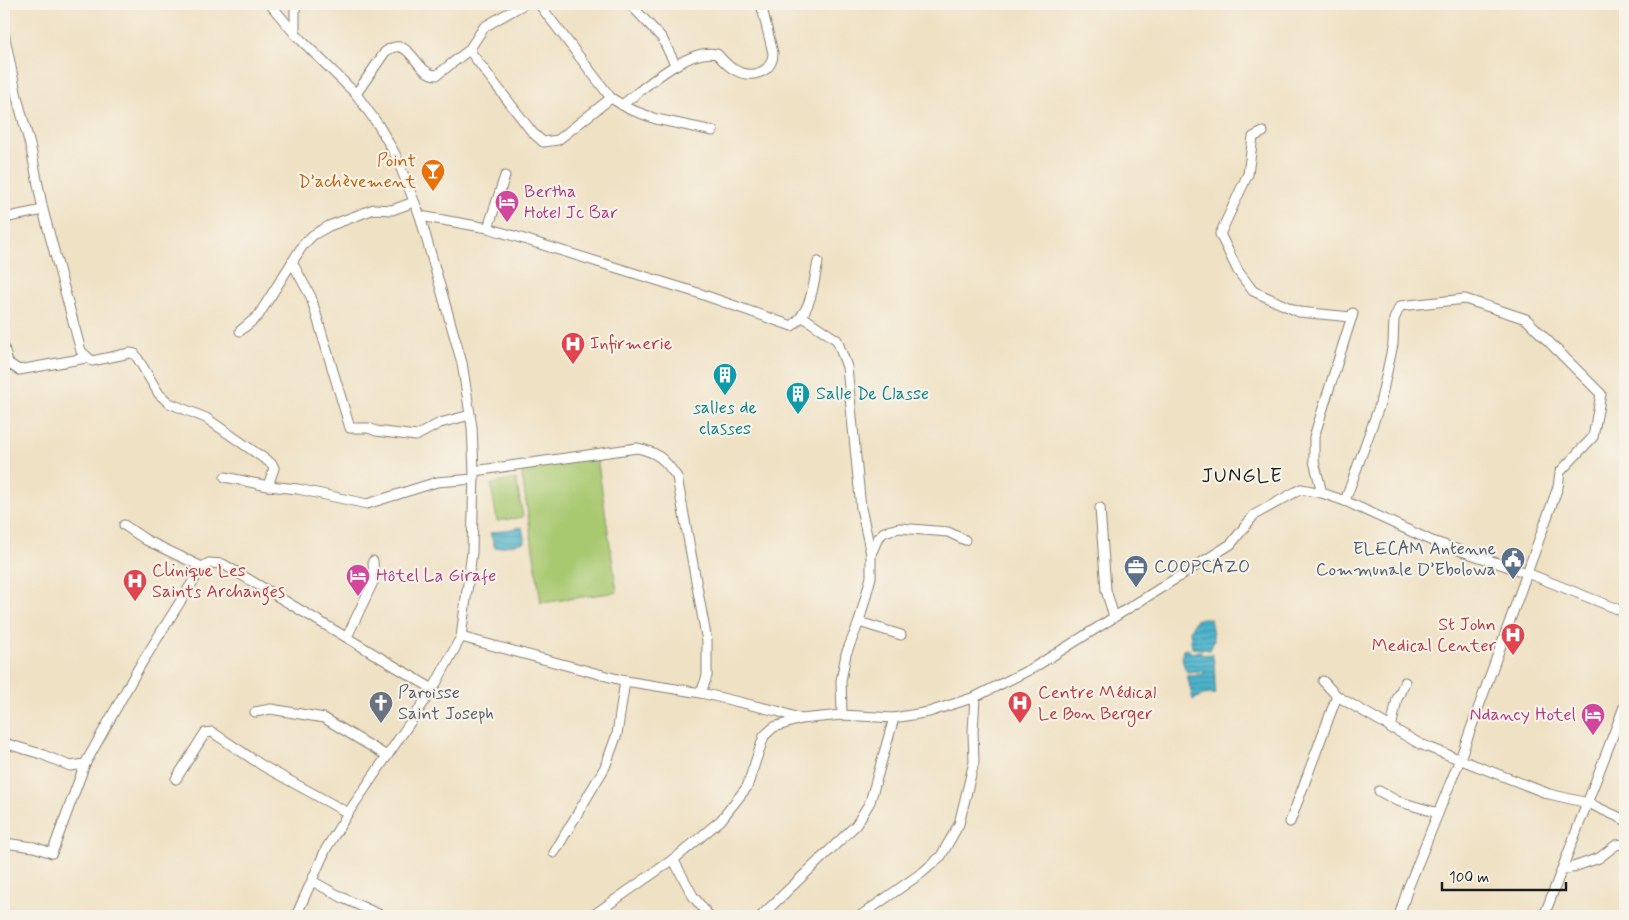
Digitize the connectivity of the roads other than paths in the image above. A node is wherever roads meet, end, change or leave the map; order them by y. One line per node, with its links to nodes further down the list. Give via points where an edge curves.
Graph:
1 (270, 4): 8 (street)
2 (295, 4): 8 (street)
3 (524, 4): 9 (street, via 484,27)
4 (539, 4): 12 (street)
5 (630, 4): 10 (street, via 662,38)
6 (761, 4): 10 (street, via 773,53 769,68 759,74 745,73 734,70 712,53)
7 (4, 33): 18 (street)
8 (295, 34): 11 (street)
9 (469, 50): 11 (street, via 432,75 404,48 390,48); 12 (street, via 543,142 558,140)
10 (675, 64): 13 (street)
11 (356, 94): 17 (street, via 389,141)
12 (611, 98): 13 (street)
13 (622, 105): 14 (street, via 656,119)
14 (713, 131)
15 (1262, 132): 32 (street, via 1253,137 1248,174 1220,234 1234,263 1253,291 1299,312 1352,315 1314,437 1314,461)
16 (505, 176): 21 (street)
17 (414, 202): 19 (street); 22 (street, via 392,210 374,209 321,230 303,245)
18 (43, 210): 20 (street); 27 (street)
19 (420, 216): 21 (street); 28 (street, via 460,355)
20 (4, 218)
21 (488, 228): 24 (street, via 698,293 792,326)
22 (292, 262): 25 (street, via 258,316); 28 (street, via 311,297 350,428 416,436 440,422)
23 (818, 262): 24 (street)
24 (803, 318): 37 (street, via 837,340 847,367 861,508)
25 (240, 330)
26 (4, 347): 27 (street, via 8,363 19,370)
27 (86, 358): 31 (street, via 97,361 135,354 159,394 170,403 206,418 272,464 274,468)
28 (470, 415): 29 (street)
29 (474, 475): 31 (street, via 437,482 367,504); 46 (street, via 472,552); 51 (street, via 637,448 664,458 677,477 707,641 707,676)
30 (225, 477): 31 (street)
31 (268, 486)
32 (1322, 493): 33 (street); 42 (street, via 1302,489 1285,496 1254,515 1231,544)
33 (1345, 501): 40 (street, via 1432,541); 40 (street, via 1380,404 1394,344 1394,319 1400,306 1465,299 1526,319 1601,394 1593,437 1560,472 1558,487)
34 (1100, 508): 42 (street, via 1106,590)
35 (124, 526): 39 (street)
36 (964, 540): 37 (street, via 948,532 899,528 884,532)
37 (871, 554): 43 (street, via 871,576)
38 (373, 561): 45 (street, via 374,580)
39 (202, 567): 45 (street, via 208,563 223,564); 63 (street, via 138,669)
40 (1527, 573): 41 (street); 62 (street)
41 (1625, 612)
42 (1114, 617): 53 (street, via 1033,668)
43 (859, 622): 44 (street); 56 (street, via 844,663)
44 (901, 635)
45 (346, 637): 50 (street)
46 (461, 637): 47 (street); 50 (street)
47 (625, 681): 51 (street); 73 (street, via 617,734 605,766)
48 (1323, 681): 52 (street)
49 (1405, 682): 59 (street, via 1397,699)
50 (433, 689): 61 (street)
51 (701, 693): 58 (street)
52 (1338, 696): 59 (street); 70 (street)
53 (975, 697): 57 (street, via 929,712); 82 (street, via 974,762 959,824 941,856)
54 (1625, 704): 66 (street)
55 (255, 712): 61 (street, via 271,709 324,718)
56 (842, 716): 57 (street); 58 (street)
57 (894, 718): 81 (street, via 870,802 856,825)
58 (801, 719): 74 (street, via 764,736 747,787 735,804)
59 (1391, 728): 62 (street, via 1420,744)
60 (4, 743): 63 (street, via 70,766)
61 (387, 756): 67 (street)
62 (1460, 759): 66 (street, via 1549,794); 68 (street)
63 (85, 764): 71 (street, via 52,853)
64 (176, 779): 67 (street, via 205,733 212,732 263,766)
65 (1379, 791): 68 (street, via 1397,802)
66 (1588, 803): 69 (street); 75 (street)
67 (348, 813): 76 (street)
68 (1438, 813): 83 (street)
69 (1625, 820)
70 (1290, 822)
71 (4, 843)
72 (1625, 844): 75 (street, via 1616,845 1599,858)
73 (554, 853)
74 (673, 860): 79 (street); 80 (street, via 692,896)
75 (1562, 871): 84 (street)
76 (312, 881): 77 (street); 78 (street)
77 (296, 916)
78 (383, 916)
79 (592, 916)
80 (708, 916)
81 (762, 916)
82 (860, 916)
83 (1399, 916)
84 (1544, 916)

